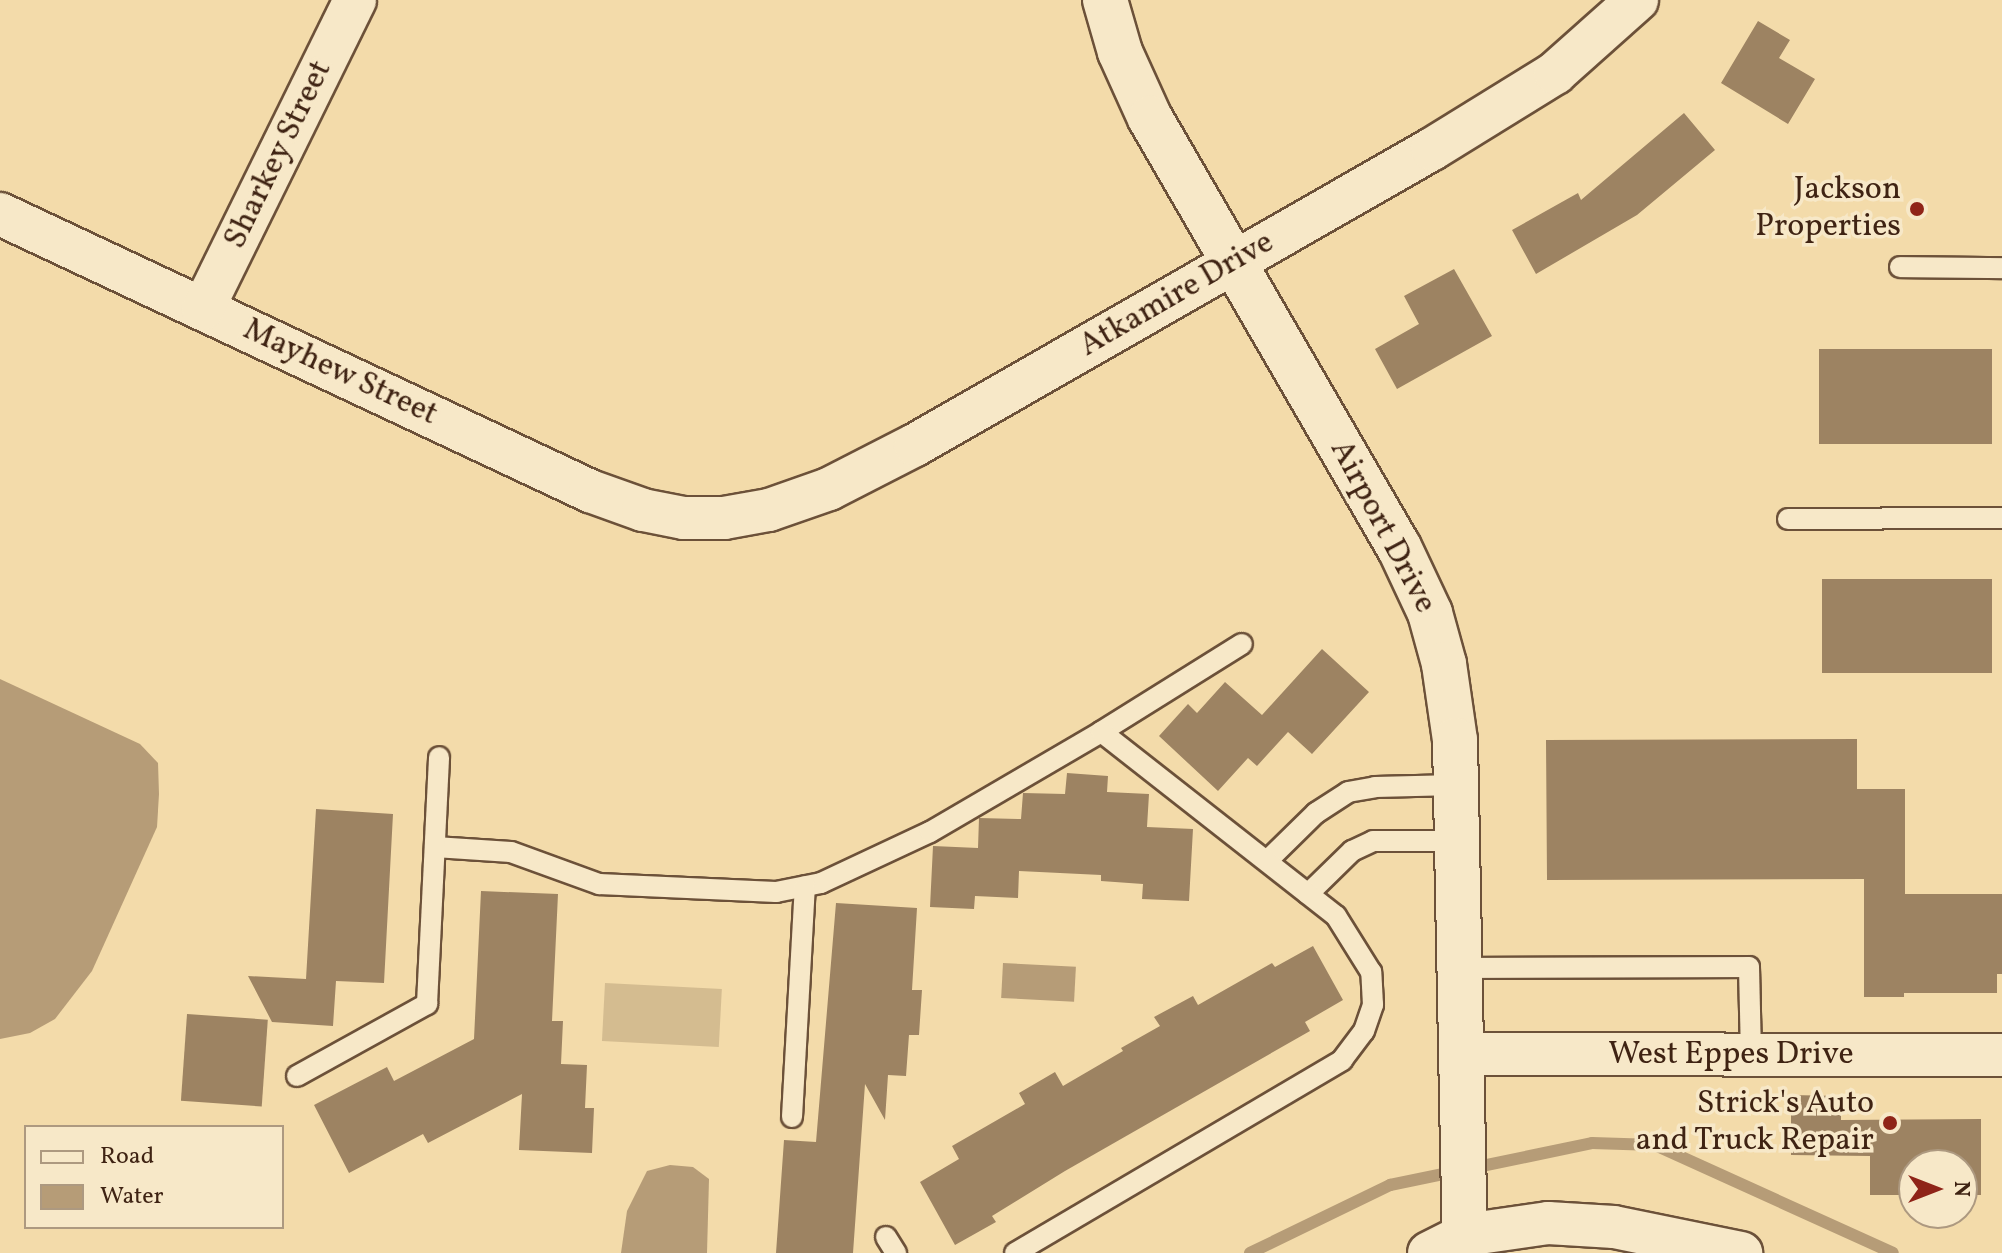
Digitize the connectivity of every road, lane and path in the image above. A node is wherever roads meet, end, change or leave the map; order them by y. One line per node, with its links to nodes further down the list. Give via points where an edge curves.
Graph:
1 (355, 0): 8 (street, Sharkey Street)
2 (1105, 0): 5 (street, Airport Drive, via 1120,52 1150,118)
3 (1637, 0): 5 (street, Atkamire Drive, via 1555,73)
4 (0, 214): 8 (street, Mayhew Street)
5 (1234, 262): 9 (street, Atkamire Drive, via 829,489 769,510); 15 (street, Airport Drive, via 1399,547 1430,613 1444,664)
6 (1900, 267): 7 (lane)
7 (2002, 268)
8 (203, 309): 9 (street, Mayhew Street, via 590,491)
9 (684, 518)
10 (2002, 518): 11 (lane)
11 (1788, 519)
12 (1242, 644): 13 (lane)
13 (1101, 732): 18 (lane); 19 (lane, via 930,832)
14 (439, 757): 17 (lane)
15 (1456, 785): 16 (street, Airport Drive); 18 (lane, via 1348,792 1316,813)
16 (1457, 841): 20 (lane, via 1373,841 1352,851); 21 (street, Airport Drive)
17 (435, 847): 19 (lane, via 511,852 599,884 776,892); 25 (lane, via 427,1004)
18 (1267, 861): 20 (lane)
19 (805, 886): 26 (lane)
20 (1308, 894): 28 (lane, via 1336,916 1371,972 1373,1005 1364,1031 1342,1060)
21 (1459, 968): 22 (street, Airport Drive); 23 (lane, via 1749,967)
22 (1461, 1054): 23 (street, West Eppes Drive); 27 (street, Airport Drive, via 1463,1128)
23 (1751, 1054): 24 (street, West Eppes Drive)
24 (2002, 1055)
25 (297, 1076)
26 (792, 1117)
27 (1456, 1236): 29 (street, via 1548,1223 1614,1227)
28 (1015, 1253)
29 (1741, 1253)

